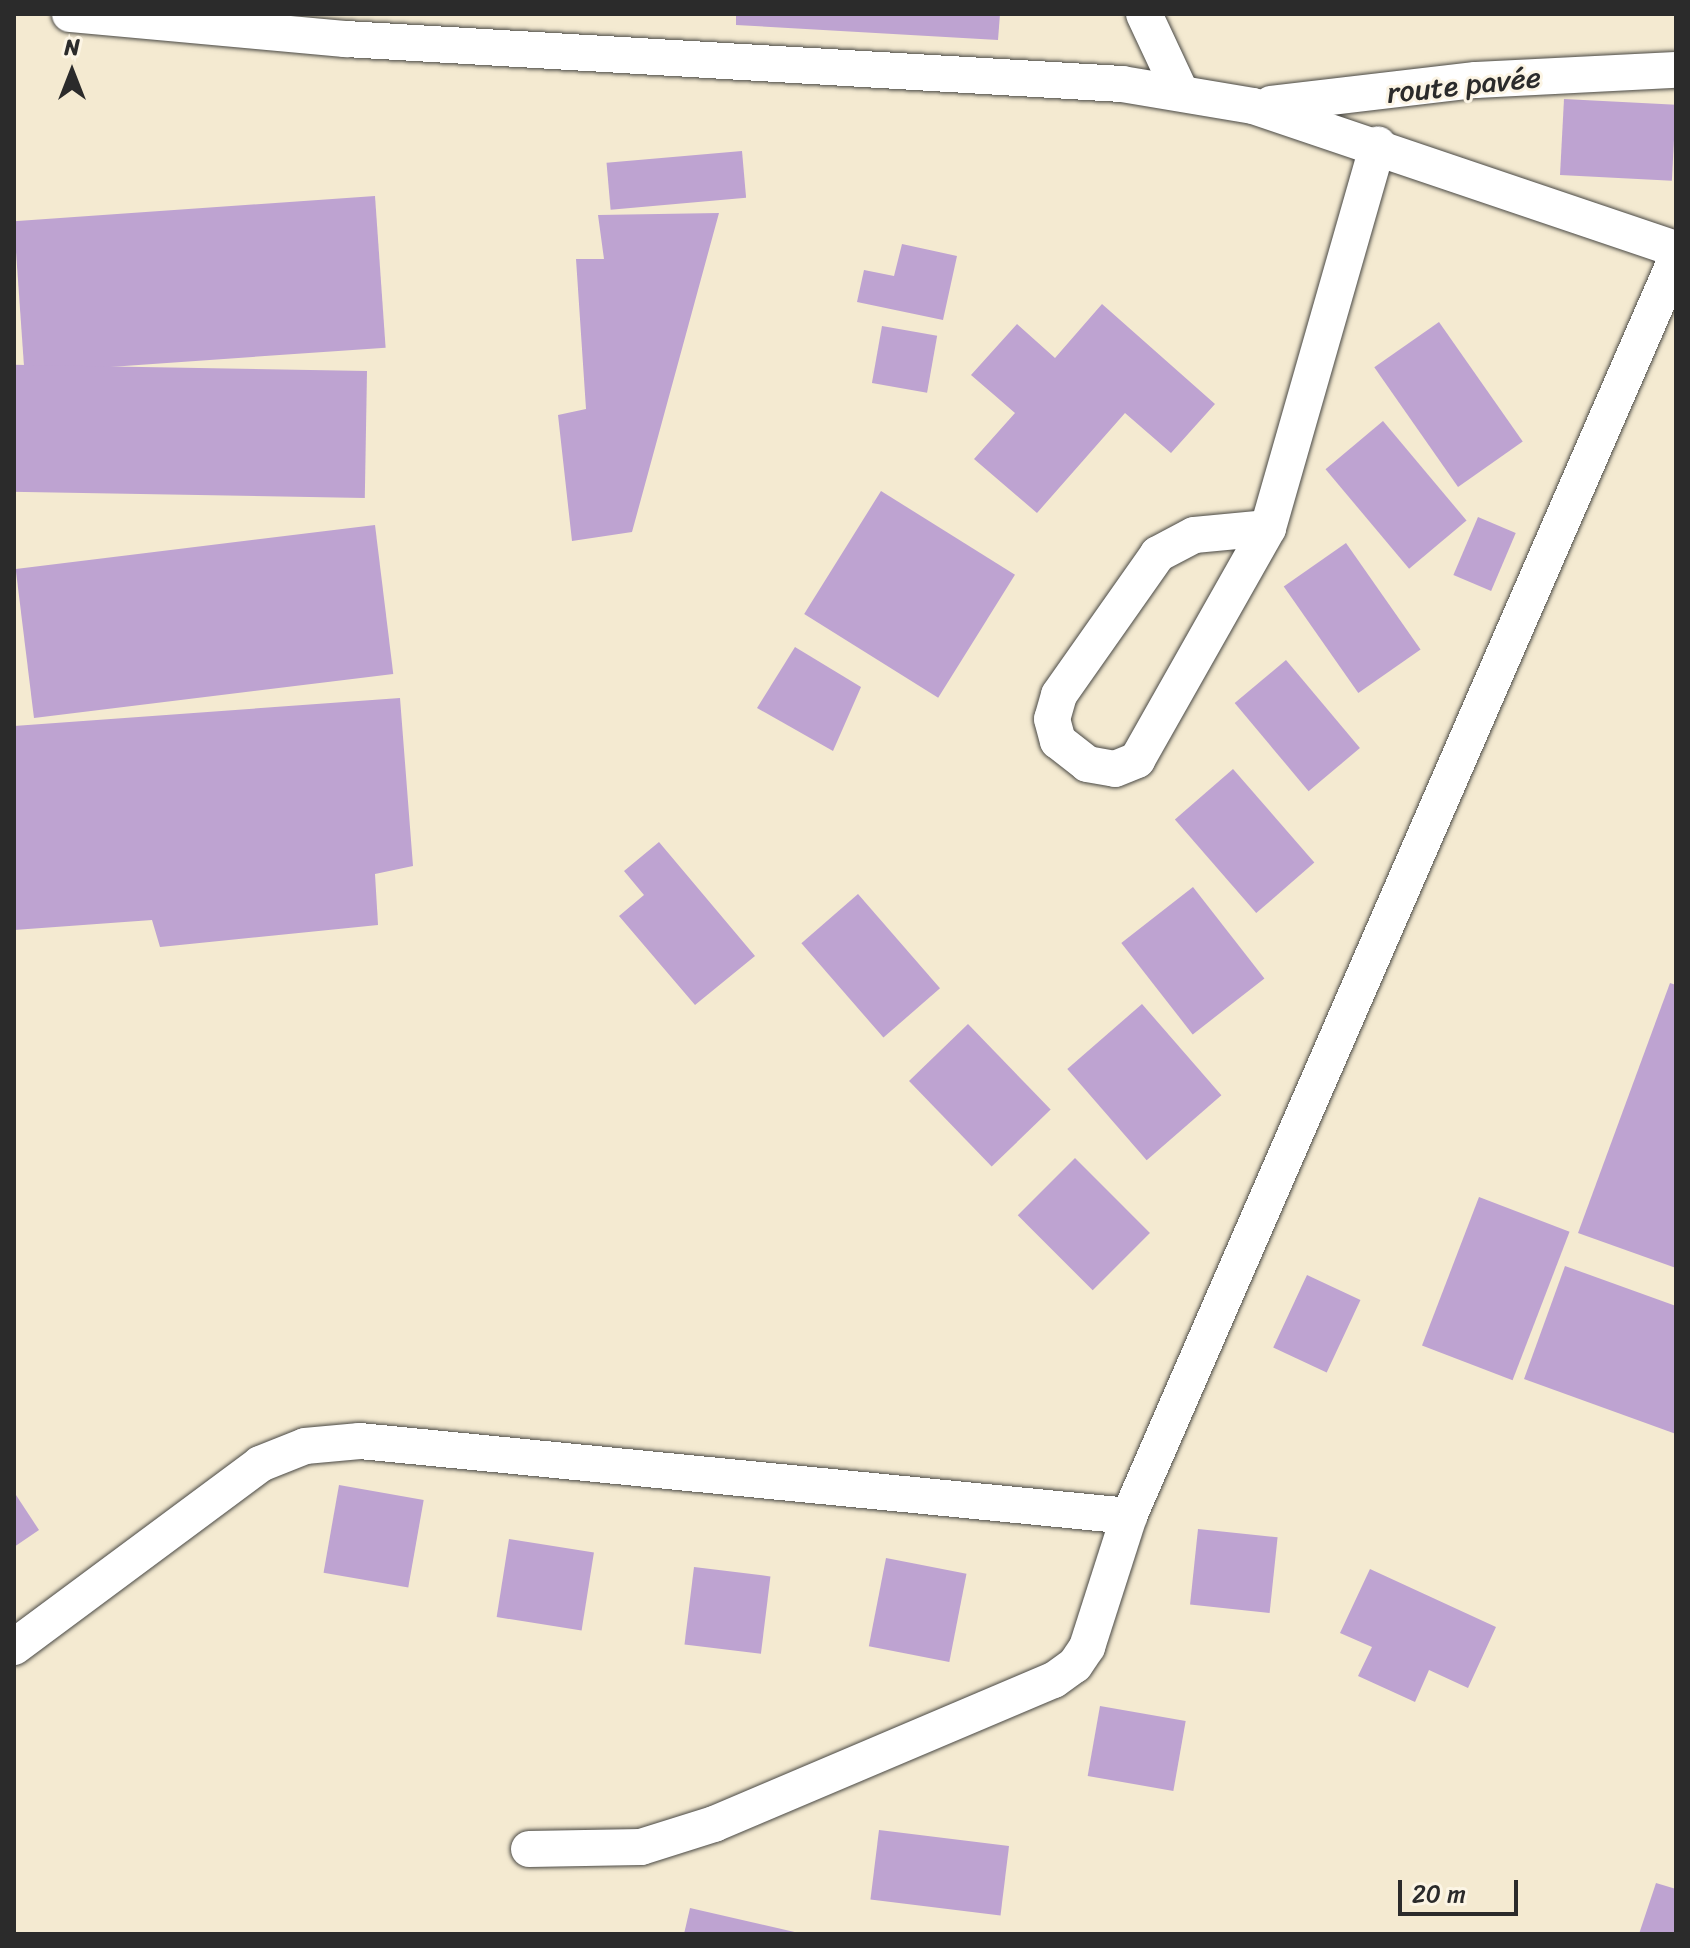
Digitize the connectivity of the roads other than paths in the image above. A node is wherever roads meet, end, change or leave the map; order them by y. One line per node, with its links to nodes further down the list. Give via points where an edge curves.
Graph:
1 (70, 14): 4 (street, via 346,39 1062,77)
2 (1144, 14): 4 (street)
3 (1676, 70): 5 (street, route pavée, via 1476,80)
4 (1181, 93): 5 (street)
5 (1253, 106): 6 (street)
6 (1378, 144): 7 (street); 9 (street)
7 (1676, 249)
8 (1676, 259): 10 (street)
9 (1268, 528): 9 (street, via 1137,760 1115,769 1087,764 1058,741 1052,719 1059,695 1158,554 1194,535)
10 (1129, 1516): 11 (street, via 360,1441 305,1446 260,1464); 12 (street, via 1087,1647 1054,1680 714,1824 641,1847)
11 (14, 1647)
12 (529, 1849)

